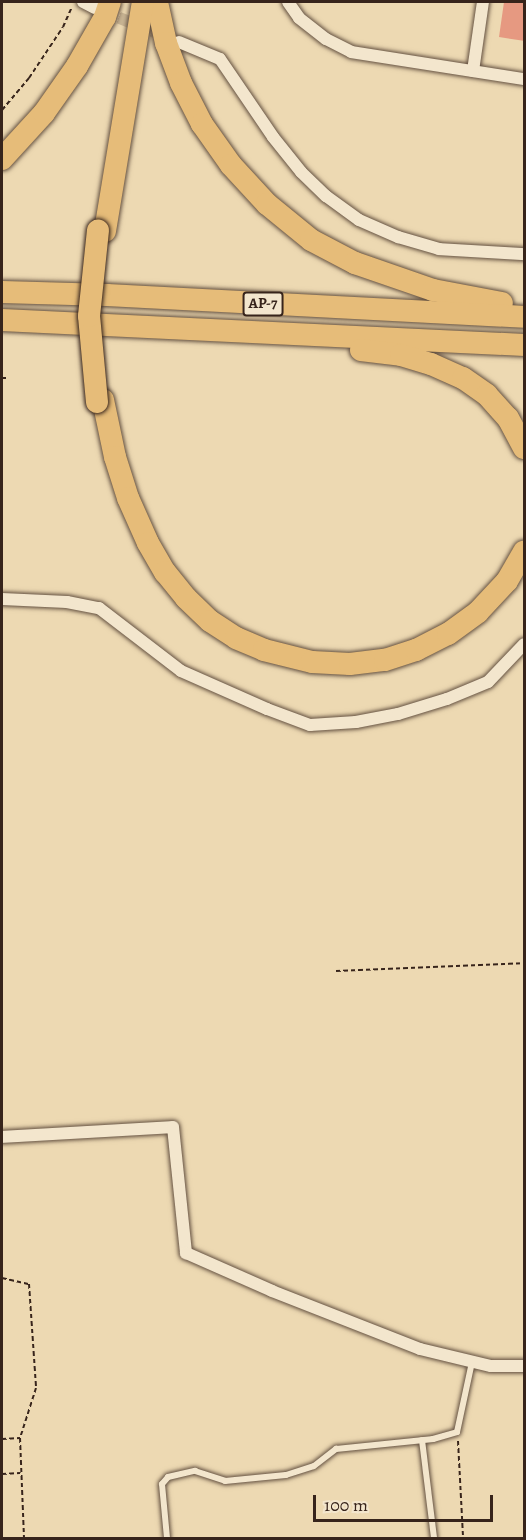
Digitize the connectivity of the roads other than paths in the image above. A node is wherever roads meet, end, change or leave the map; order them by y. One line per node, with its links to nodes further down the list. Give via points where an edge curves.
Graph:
1 (83, 2): 7 (street)
2 (135, 2): 12 (highway)
3 (142, 2): 12 (highway, via 134,69)
4 (157, 2): 15 (highway, via 166,43 202,124 231,165 267,204 311,240 382,274 433,290)
5 (288, 2): 9 (street, via 299,18 351,52)
6 (483, 2): 9 (street)
7 (102, 5): 11 (highway, via 105,17 77,66 44,113)
8 (179, 42): 13 (street, via 220,60 301,172 359,219 398,237 439,249)
9 (473, 71): 10 (street)
10 (525, 79)
11 (2, 159)
12 (101, 231): 20 (highway, bridge, via 89,316)
13 (525, 254)
14 (2, 292): 16 (highway, AP-7)
15 (525, 306)
16 (525, 317)
17 (2, 320): 18 (highway, AP-7)
18 (252, 331): 19 (highway, AP-7); 21 (highway, AP-7, via 274,344 401,355 431,364 463,378 487,395 508,418)
19 (525, 345)
20 (100, 401): 22 (highway, via 128,498 160,565 210,621 264,650 312,662 350,664 385,660 416,650 448,634 478,612 507,581); 23 (highway, via 104,440 122,501 159,576 180,603 206,626 261,657 330,671 370,670 403,662 468,630)
21 (525, 448)
22 (525, 551)
23 (525, 572)
24 (2, 599): 25 (street, via 67,602 99,608 181,671 310,725 398,714 447,699 488,682)
25 (525, 644)
26 (2, 1137): 27 (street, via 173,1127 186,1253 420,1348)
27 (472, 1361): 28 (street, via 491,1366); 29 (lane, via 457,1432)
28 (525, 1366)
29 (422, 1440): 30 (lane, via 336,1449 314,1466 286,1475 225,1481 195,1471 168,1477 162,1484); 31 (lane)
30 (167, 1539)
31 (434, 1539)

